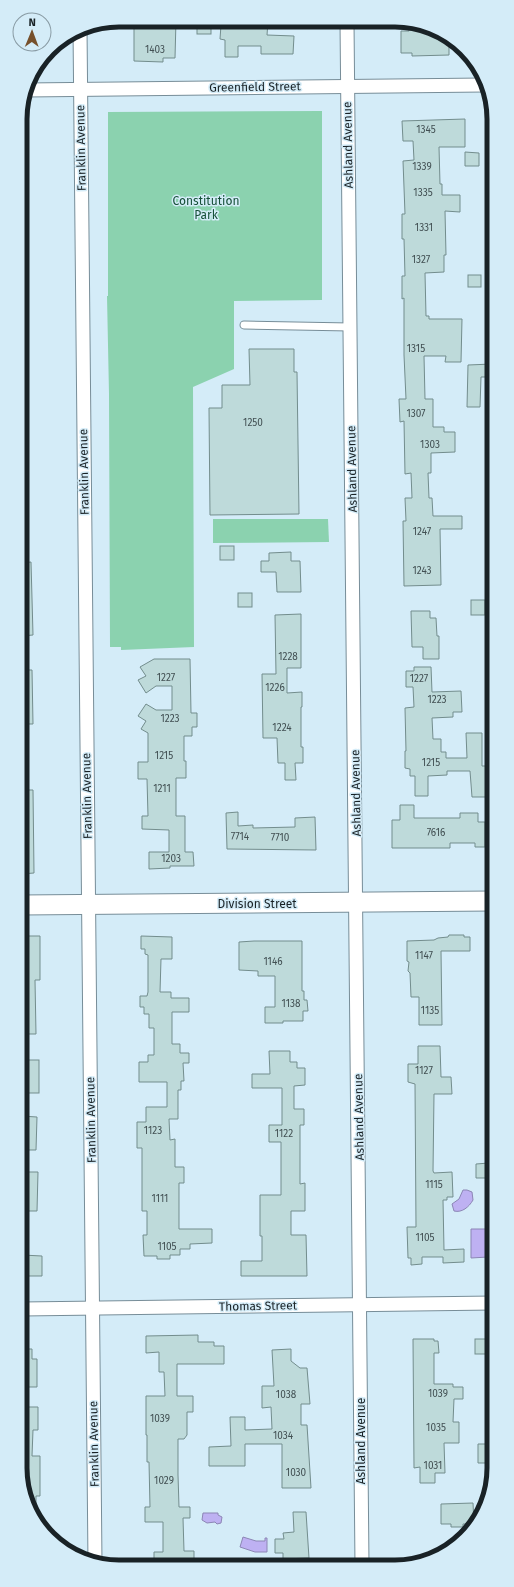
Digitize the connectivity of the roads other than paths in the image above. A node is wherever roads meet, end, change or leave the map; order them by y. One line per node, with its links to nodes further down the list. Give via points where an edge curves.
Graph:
1 (347, 27): 4 (street, Ashland Avenue)
2 (80, 36): 6 (street, Franklin Avenue)
3 (481, 85): 4 (street, Greenfield Street)
4 (348, 86): 6 (street, Greenfield Street); 8 (street, Ashland Avenue)
5 (32, 90): 6 (street, Greenfield Street)
6 (80, 90): 11 (street, Franklin Avenue)
7 (244, 325): 8 (lane)
8 (350, 327): 10 (street, Ashland Avenue)
9 (487, 901): 10 (street, Division Street)
10 (357, 903): 11 (street, Division Street); 14 (street, Ashland Avenue)
11 (89, 904): 12 (street, Division Street); 15 (street, Franklin Avenue)
12 (27, 905)
13 (487, 1303): 14 (street, Thomas Street)
14 (360, 1305): 15 (street, Thomas Street); 18 (street, Ashland Avenue)
15 (93, 1308): 16 (street, Thomas Street); 17 (street, Franklin Avenue)
16 (27, 1309)
17 (95, 1556)
18 (362, 1560)

